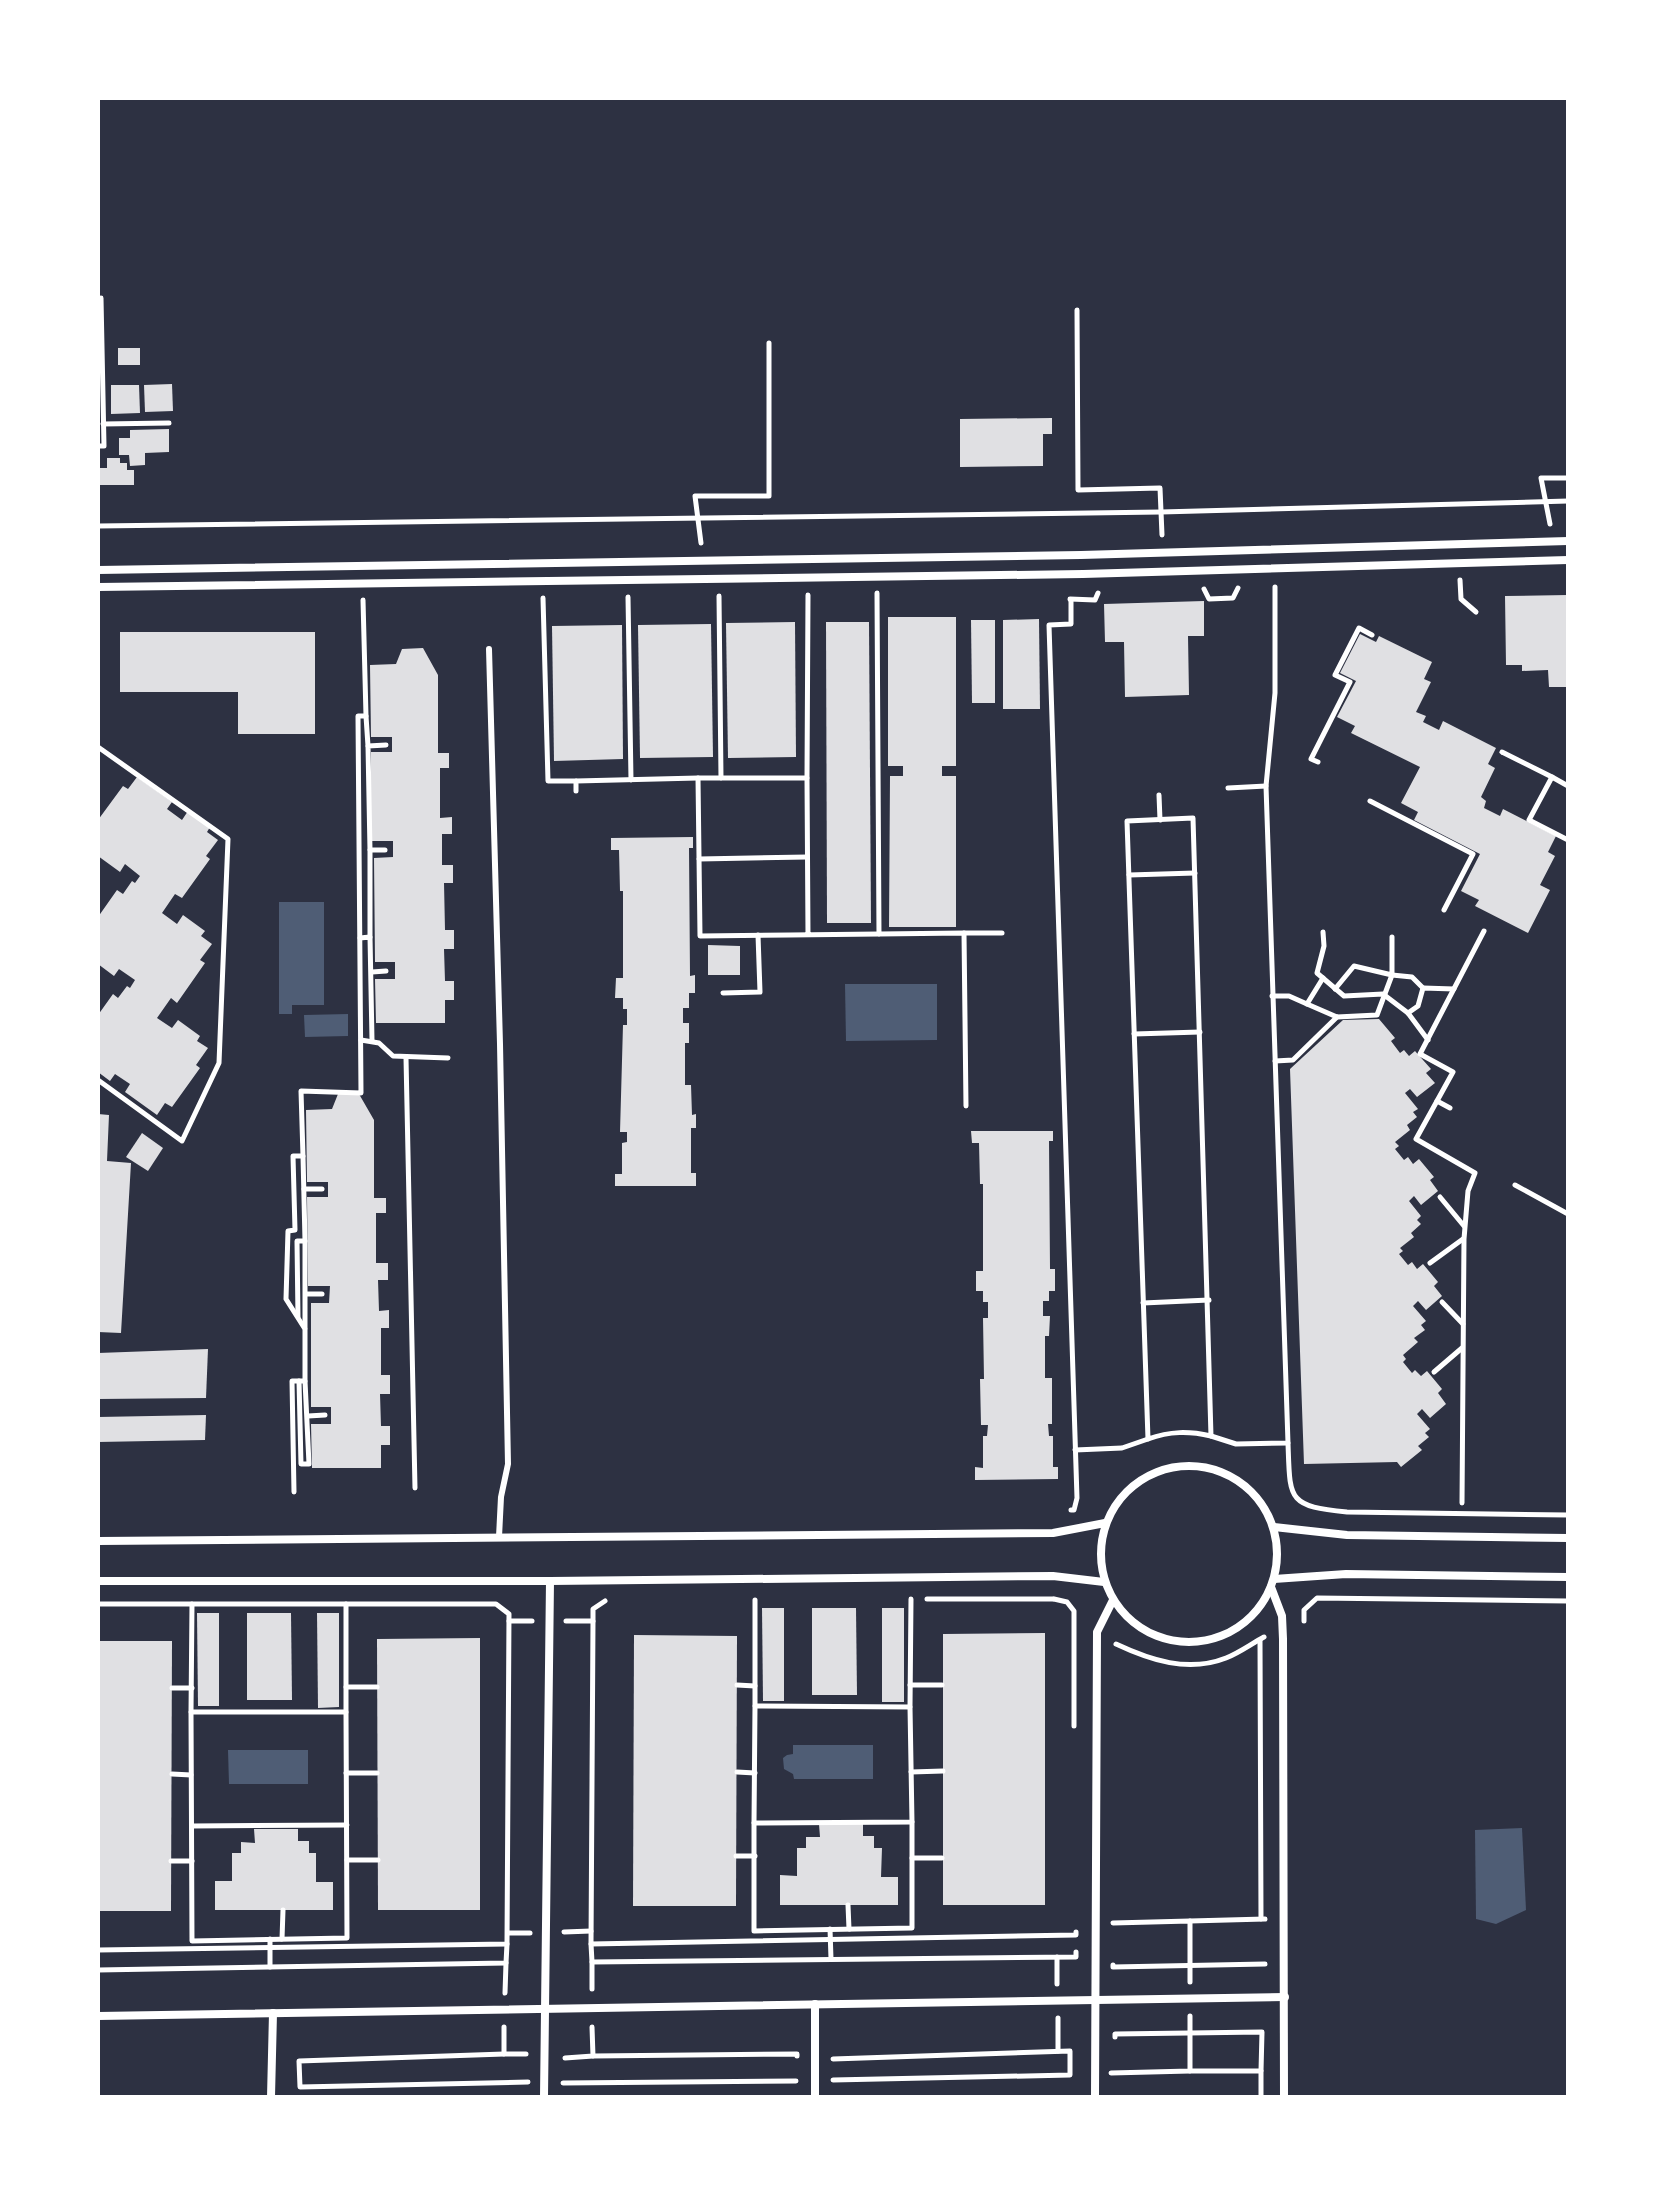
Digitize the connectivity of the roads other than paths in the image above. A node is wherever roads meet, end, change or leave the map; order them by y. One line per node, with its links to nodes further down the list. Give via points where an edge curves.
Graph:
1 (1568, 541): 3 (street, via 1081,555)
2 (1568, 560): 4 (street, via 1083,574)
3 (98, 570)
4 (98, 587)
5 (489, 649): 8 (lane, via 508,1464)
6 (1105, 1523): 7 (street, via 1131,1486 1154,1471 1181,1465 1209,1467 1235,1477 1256,1496); 8 (street, via 1053,1533); 14 (street, via 1100,1543)
7 (1274, 1527): 9 (street, via 1347,1535); 15 (street, via 1278,1553)
8 (499, 1537): 10 (street)
9 (1568, 1538)
10 (98, 1541)
11 (1568, 1577): 15 (street, via 1346,1574)
12 (98, 1581): 13 (street)
13 (550, 1581): 14 (street, via 1053,1576); 20 (street)
14 (1104, 1582): 16 (street)
15 (1272, 1583): 16 (street, via 1256,1611 1235,1630 1182,1643 1155,1636 1131,1621); 17 (street, via 1283,1639)
16 (1113, 1600): 18 (street, via 1097,1632)
17 (1285, 1997): 18 (street); 27 (street)
18 (1095, 2000): 19 (street); 26 (street)
19 (815, 2004): 20 (street); 25 (street)
20 (545, 2009): 21 (street); 24 (street)
21 (273, 2013): 22 (street); 23 (street)
22 (98, 2016)
23 (271, 2097)
24 (544, 2097)
25 (815, 2097)
26 (1095, 2097)
27 (1284, 2097)

